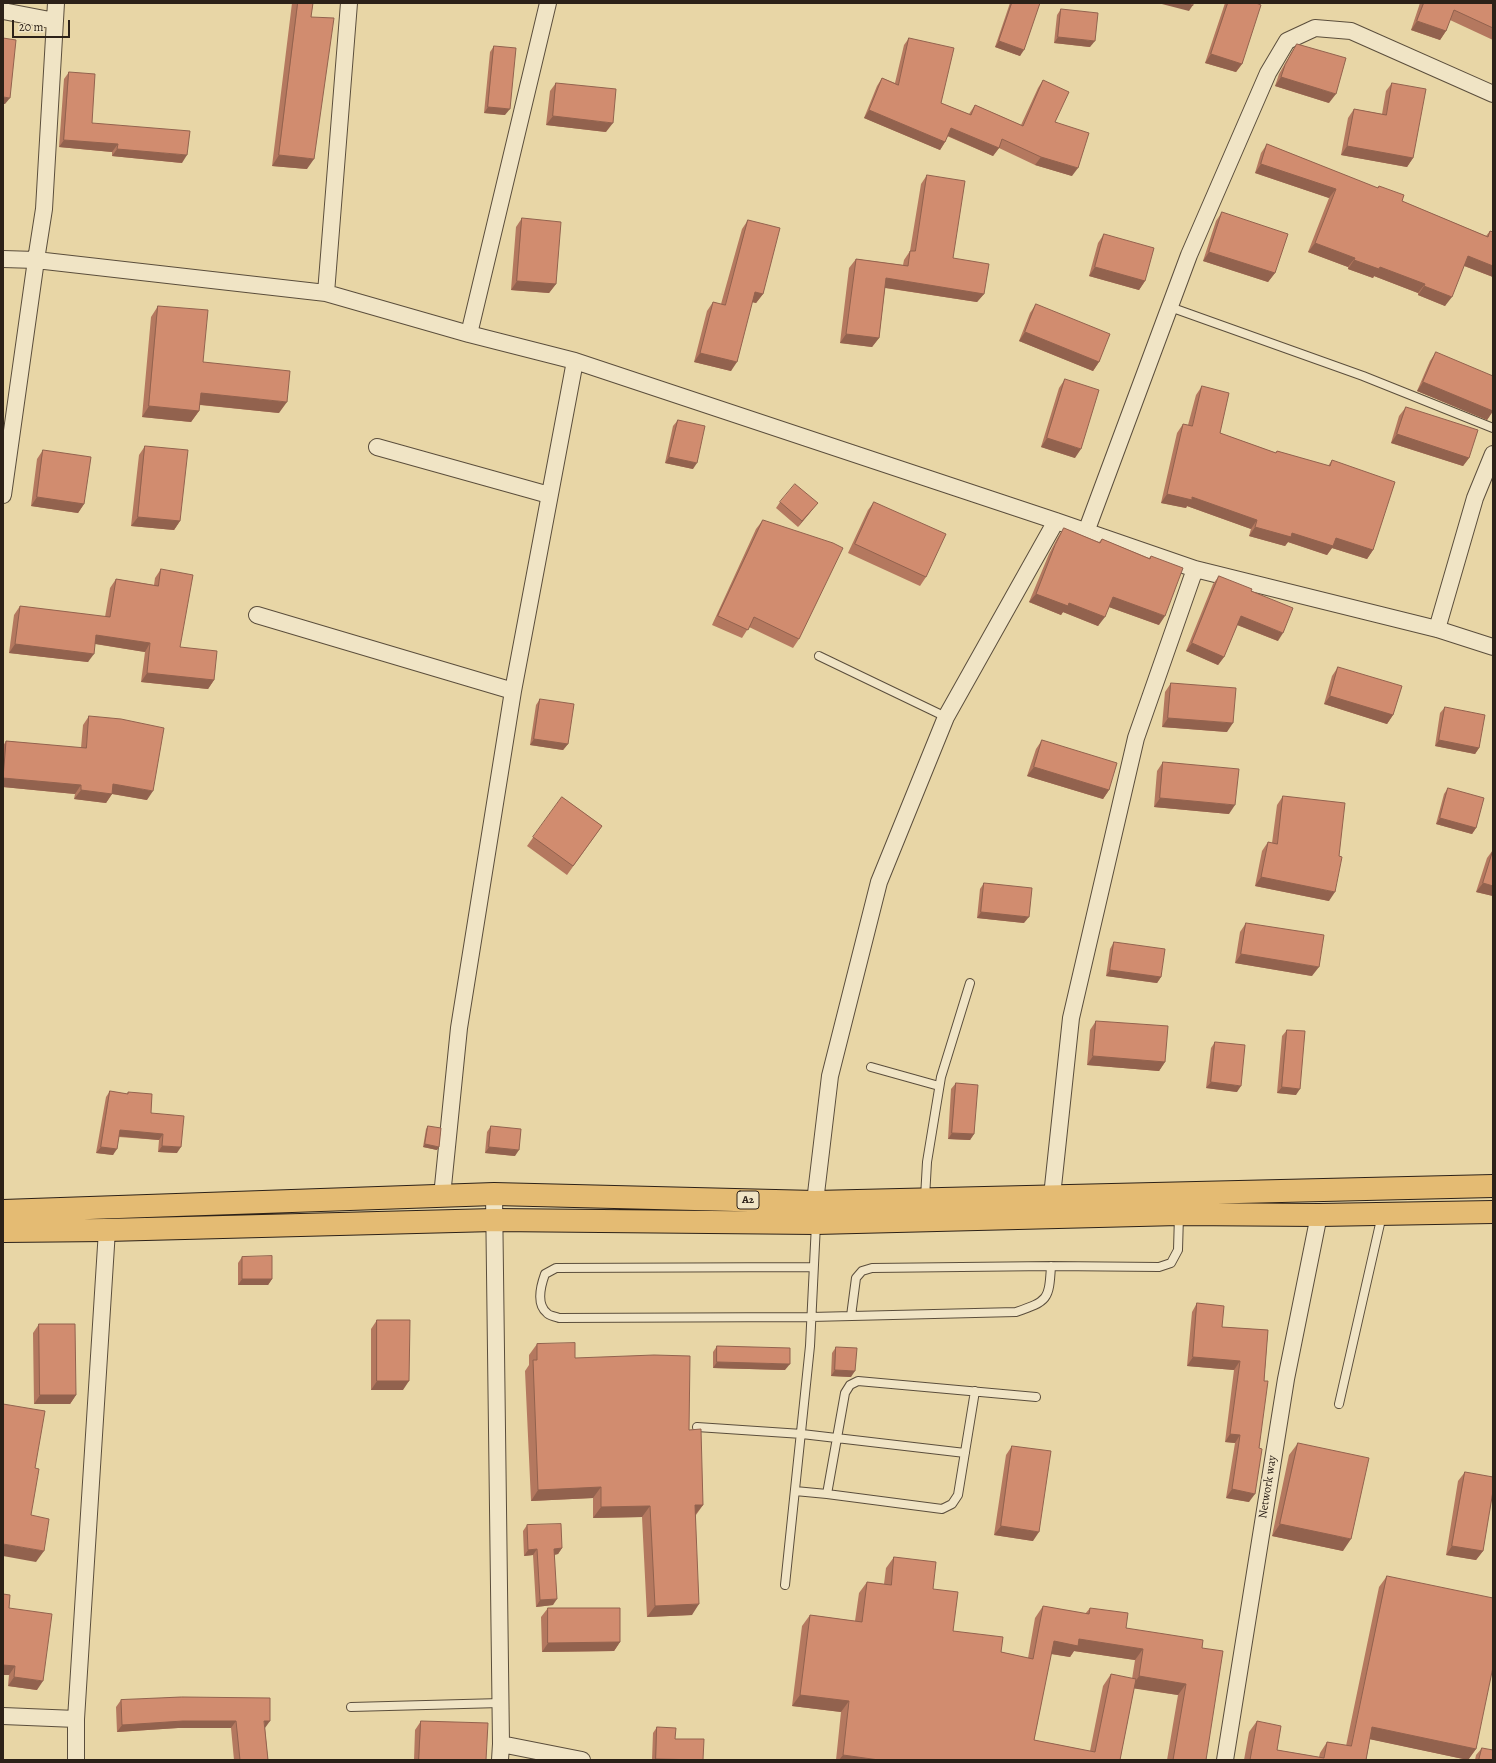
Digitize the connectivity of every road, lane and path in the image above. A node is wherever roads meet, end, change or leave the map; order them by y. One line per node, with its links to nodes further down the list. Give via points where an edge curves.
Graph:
1 (56, 3): 5 (street)
2 (349, 3): 9 (street)
3 (548, 3): 11 (street)
4 (3, 12): 5 (street)
5 (55, 21): 8 (street, via 44,209)
6 (1493, 94): 10 (street, via 1351,32 1315,28 1287,41 1268,73 1189,255)
7 (3, 259): 8 (street)
8 (36, 260): 9 (street); 16 (street)
9 (326, 293): 11 (street)
10 (1170, 307): 13 (lane, via 1363,376); 19 (street)
11 (469, 334): 12 (street)
12 (575, 361): 17 (street); 18 (street)
13 (1493, 428)
14 (378, 447): 17 (street)
15 (1493, 454): 22 (street, via 1475,498)
16 (3, 495)
17 (549, 495): 25 (street)
18 (1056, 521): 19 (street); 26 (street)
19 (1086, 532): 20 (street)
20 (1195, 569): 22 (street); 33 (street, via 1136,738 1073,1011)
21 (257, 614): 25 (street)
22 (1437, 629): 23 (street)
23 (1493, 648)
24 (819, 656): 26 (lane)
25 (513, 691): 32 (street, via 459,1028)
26 (946, 717): 35 (street, via 879,882 830,1076)
27 (970, 983): 29 (lane)
28 (871, 1067): 29 (lane)
29 (939, 1086): 34 (lane)
30 (1492, 1182): 33 (highway, A2)
31 (494, 1194): 32 (highway, A2); 35 (highway, A2); 41 (street)
32 (442, 1196): 36 (highway, A2)
33 (1052, 1196): 34 (highway, A2)
34 (924, 1200): 35 (highway, A2)
35 (815, 1202)
36 (3, 1211)
37 (1493, 1212): 40 (highway, A2)
38 (1179, 1214): 39 (highway, A2); 42 (highway, A2); 45 (lane, via 1178,1250 1171,1263 1159,1267)
39 (1319, 1215): 40 (highway, A2); 67 (street, Network way, via 1286,1379)
40 (1382, 1215): 51 (lane)
41 (494, 1220): 42 (highway, A2); 43 (highway, A2); 59 (street)
42 (816, 1223): 46 (lane)
43 (107, 1230): 44 (highway, A2); 62 (street)
44 (3, 1231)
45 (1051, 1266): 47 (lane, via 1046,1297 1034,1306 1016,1312); 47 (lane, via 872,1268 862,1271 856,1278)
46 (813, 1267): 48 (lane); 48 (lane, via 556,1268 545,1274 541,1288 541,1304 547,1314 559,1318)
47 (851, 1316): 48 (lane)
48 (811, 1317): 53 (lane)
49 (974, 1391): 50 (lane); 54 (lane, via 858,1381 850,1385 845,1393); 55 (lane)
50 (1036, 1397)
51 (1339, 1404)
52 (697, 1427): 53 (lane)
53 (802, 1434): 54 (lane); 56 (lane)
54 (837, 1438): 55 (lane); 57 (lane)
55 (965, 1453): 57 (lane, via 958,1495 952,1504 942,1509)
56 (795, 1491): 57 (lane); 58 (lane)
57 (827, 1494)
58 (785, 1585)
59 (500, 1703): 60 (lane); 63 (street)
60 (351, 1707)
61 (3, 1716): 62 (street)
62 (76, 1719): 64 (street)
63 (501, 1744): 65 (street); 66 (street)
64 (76, 1760)
65 (500, 1760)
66 (582, 1760)
67 (1225, 1760)

